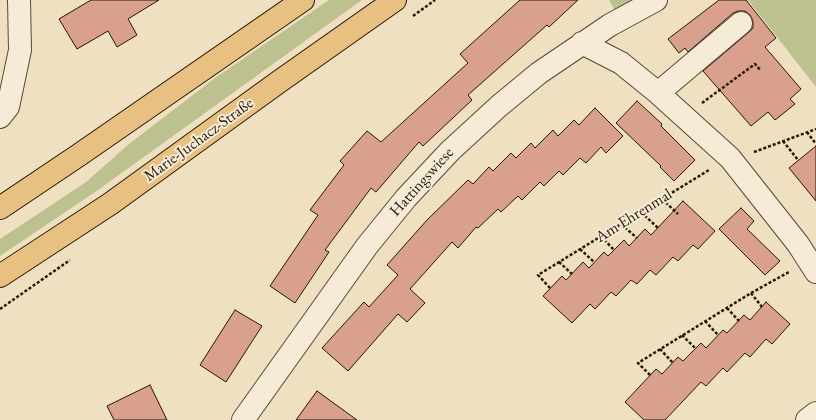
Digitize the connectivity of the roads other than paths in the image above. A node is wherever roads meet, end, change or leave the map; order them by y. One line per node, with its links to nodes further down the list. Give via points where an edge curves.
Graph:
1 (19, 0): 8 (street, via 20,50 8,107)
2 (303, 0): 9 (main road)
3 (395, 0): 11 (main road, Marie-Juchacz-Straße, via 110,204)
4 (656, 0): 6 (street, Hattingswiese)
5 (741, 23): 7 (street)
6 (582, 43): 7 (street, via 621,63); 13 (street, Hattingswiese, via 499,106 450,151 406,198 367,246)
7 (658, 92): 10 (street, via 730,158 798,244)
8 (0, 117)
9 (0, 208)
10 (812, 266)
11 (0, 276)
12 (816, 413): 14 (street)
13 (244, 420)
14 (807, 420)

